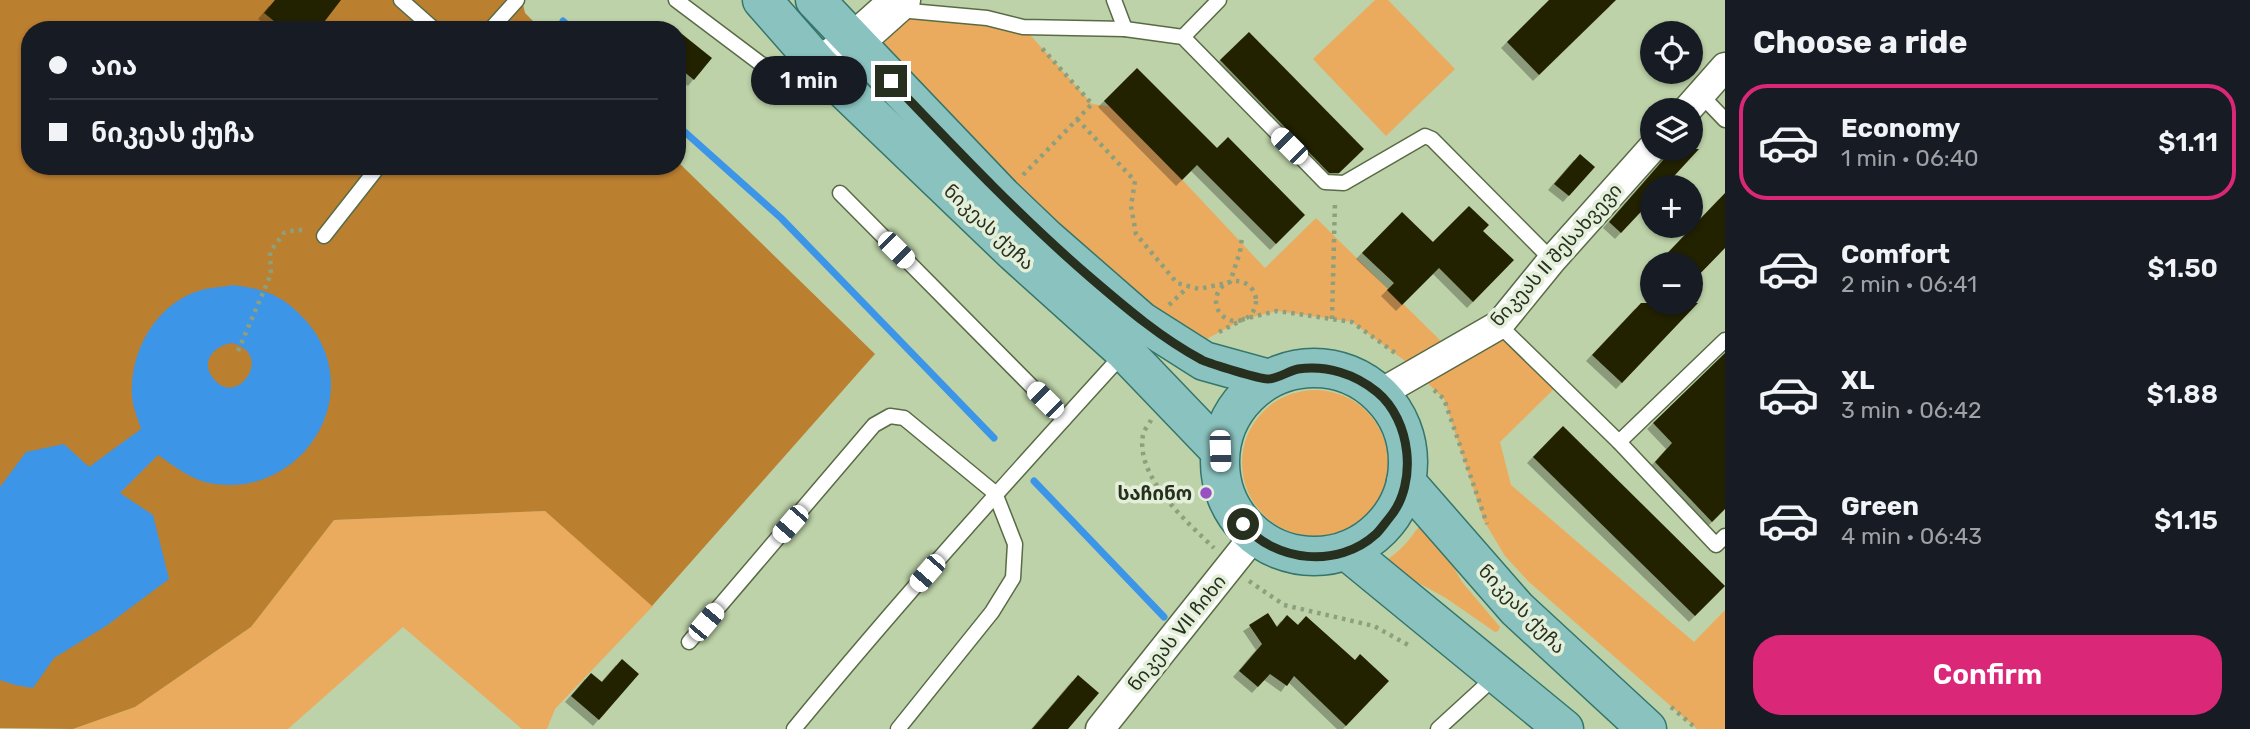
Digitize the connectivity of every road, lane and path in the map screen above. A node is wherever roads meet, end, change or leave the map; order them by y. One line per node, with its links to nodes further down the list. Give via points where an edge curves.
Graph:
1 (401, 0): 9 (lane)
2 (516, 0): 10 (lane)
3 (676, 0): 15 (lane, via 761,64 796,72)
4 (762, 0): 15 (main road, ნიკეას ქუჩა)
5 (815, 0): 14 (main road, ნიკეას ქუჩა)
6 (1114, 0): 12 (lane)
7 (1219, 0): 13 (lane)
8 (897, 5): 11 (lane); 14 (main road)
9 (425, 21)
10 (498, 21)
11 (1023, 27): 12 (lane); 19 (path, via 1092,104)
12 (1125, 29): 13 (lane)
13 (1183, 37): 23 (lane, via 1325,182)
14 (854, 43): 15 (main road); 25 (main road, ნიკეას ქუჩა)
15 (820, 66): 35 (main road, ნიკეას ქუჩა, via 1014,253)
16 (1725, 67): 17 (street)
17 (1698, 98)
18 (1703, 108): 20 (lane)
19 (1077, 119): 25 (path); 29 (path, via 1135,181 1130,206 1136,234 1177,284 1199,289)
20 (1725, 120)
21 (1640, 161): 28 (street, ნიკეას II შესახვევი)
22 (373, 175): 26 (lane)
23 (1335, 184): 28 (lane, via 1426,136); 31 (path)
24 (840, 193): 41 (lane)
25 (1002, 197): 36 (main road, ნიკეას ქუჩა, via 1141,321)
26 (324, 236): 34 (path, via 314,230 284,233 270,252 271,274)
27 (1242, 237): 29 (path)
28 (1552, 260): 32 (street, ნიკეას II შესახვევი)
29 (1230, 282): 30 (path, via 1242,282 1253,290 1254,310); 30 (path, via 1219,290 1217,308 1226,318)
30 (1244, 319): 31 (path, via 1277,311); 36 (path, via 1199,343)
31 (1332, 319): 37 (path, via 1352,322)
32 (1499, 325): 37 (street, ნიკეას II შესახვევი); 42 (lane)
33 (1725, 340): 42 (lane)
34 (238, 351)
35 (1125, 352): 40 (main road, ნიკეას ქუჩა); 41 (lane)
36 (1193, 354): 38 (main road, ნიკეას ქუჩა)
37 (1417, 372): 39 (street, ნიკეას II შესახვევი); 46 (path, via 1444,399)
38 (1269, 379): 39 (main road, via 1297,369 1326,368 1355,377); 43 (main road, via 1245,398 1228,422)
39 (1379, 394): 44 (main road, via 1398,417 1407,446)
40 (1167, 395): 43 (main road, ნიკეას ქუჩა); 48 (path, via 1143,433 1145,459 1154,484 1199,534)
41 (1064, 419): 45 (lane)
42 (1619, 442): 47 (lane, via 1716,545)
43 (1220, 451): 48 (main road, via 1221,481)
44 (1405, 482): 49 (main road, via 1396,509 1375,535); 58 (main road, ნიკეას ქუჩა, via 1517,609)
45 (995, 493): 50 (lane, via 904,418 890,416 874,425); 53 (lane); 54 (lane, via 1015,544 1013,578 992,612)
46 (1491, 533)
47 (1725, 536)
48 (1242, 550): 49 (main road, via 1315,558); 51 (path, via 1244,577 1284,606 1374,626); 55 (street, ნიკეას VII ჩიხი)
49 (1347, 551): 52 (main road)
50 (689, 642)
51 (1416, 649)
52 (1498, 674): 56 (lane); 57 (main road)
53 (794, 729)
54 (898, 729)
55 (1100, 729)
56 (1438, 729)
57 (1564, 729)
58 (1647, 729)

